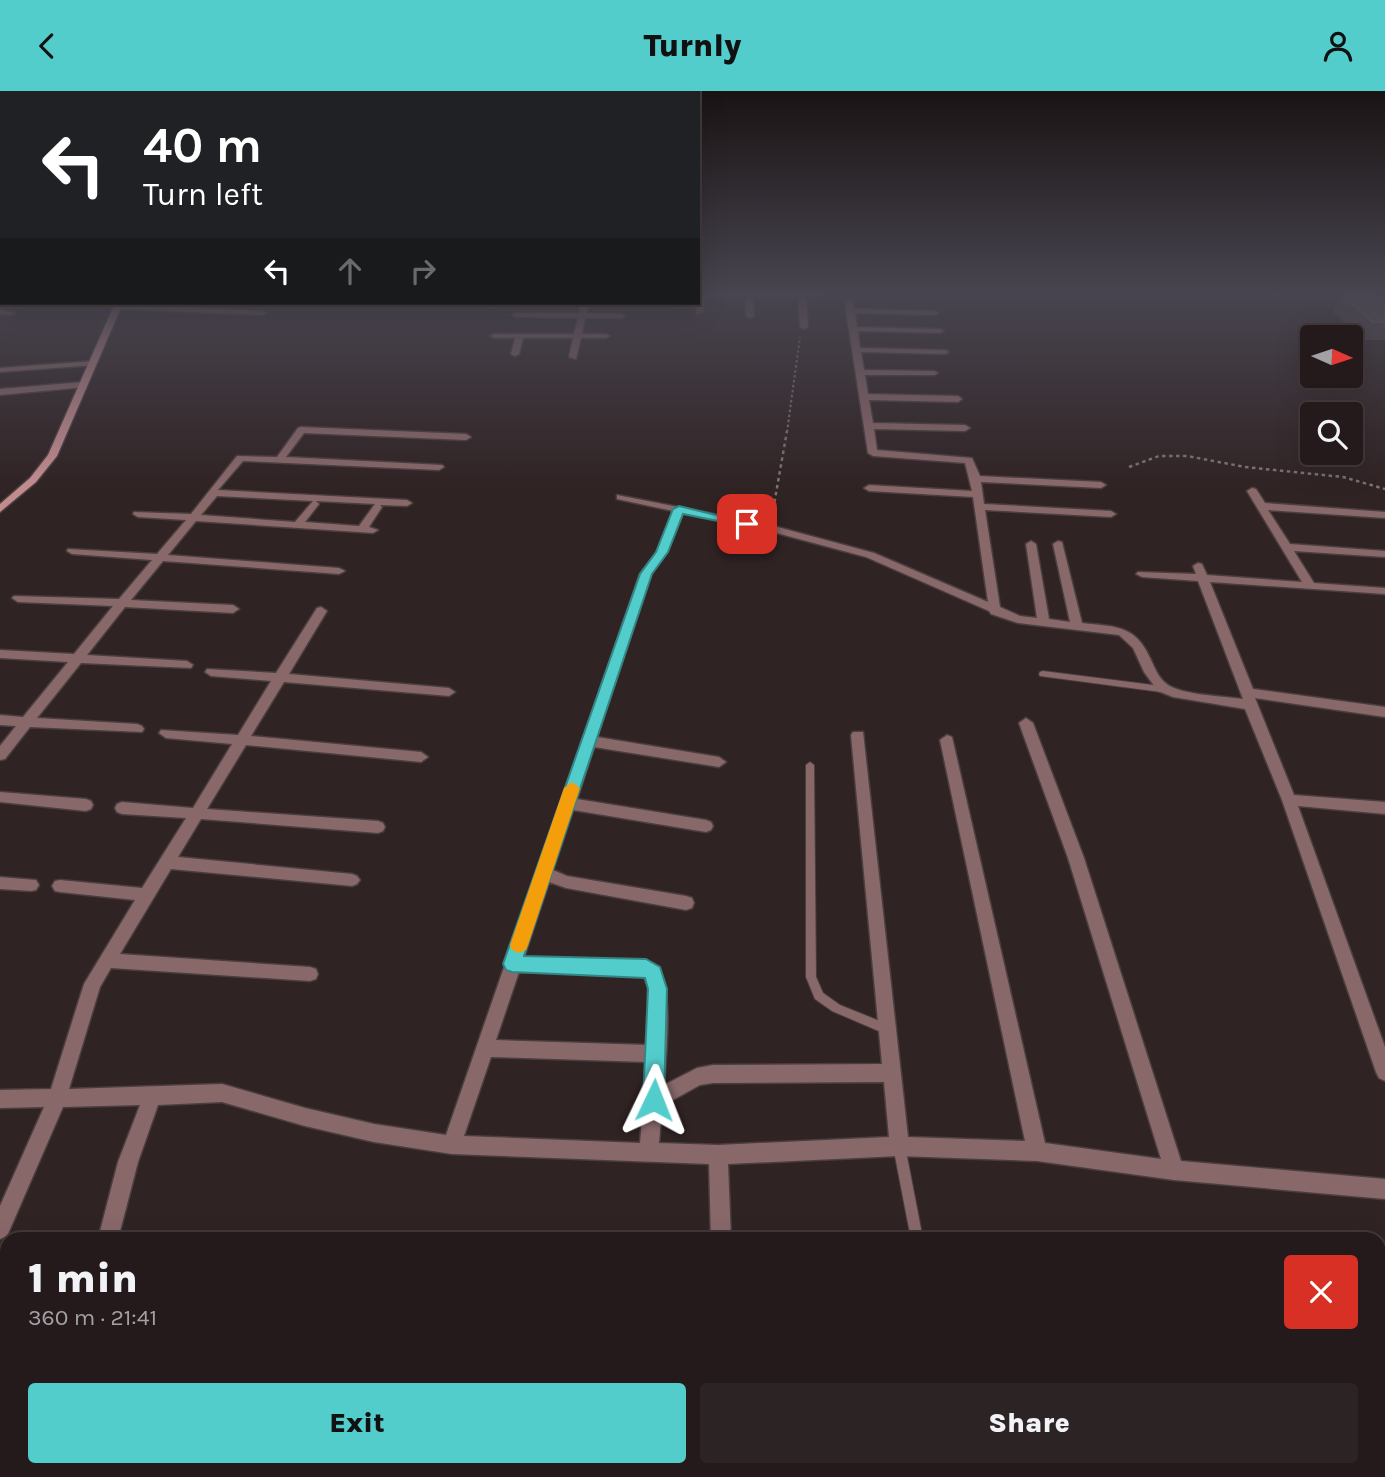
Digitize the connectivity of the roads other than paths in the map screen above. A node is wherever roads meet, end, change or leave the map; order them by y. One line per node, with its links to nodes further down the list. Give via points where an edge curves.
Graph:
1 (96, 357): 3 (street)
2 (857, 357): 6 (street)
3 (93, 363): 4 (street); 8 (street)
4 (38, 367): 5 (street); 9 (street)
5 (0, 370)
6 (860, 372): 7 (street); 11 (street)
7 (933, 373)
8 (83, 385): 9 (street); 25 (street, via 52,456 33,480)
9 (22, 390): 10 (street)
10 (0, 392)
11 (864, 397): 12 (street); 13 (street)
12 (958, 399)
13 (869, 426): 14 (street); 18 (street, via 873,453 962,458 972,465)
14 (965, 428)
15 (466, 437): 16 (street, via 302,430)
16 (279, 460): 17 (street); 22 (street, via 240,458)
17 (439, 467)
18 (974, 479): 19 (street); 23 (street)
19 (1101, 485)
20 (869, 488): 23 (street)
21 (1252, 491): 29 (street)
22 (214, 493): 26 (street); 36 (street)
23 (977, 494): 28 (street)
24 (621, 497): 32 (street)
25 (5, 500): 31 (street)
26 (407, 503)
27 (314, 504): 37 (street)
28 (979, 506): 34 (street); 53 (street)
29 (1261, 506): 35 (street); 40 (street)
30 (377, 507): 37 (street, via 368,530)
31 (0, 509)
32 (679, 509): 53 (street, via 870,555); 74 (street, via 662,552 646,574)
33 (138, 513): 36 (street)
34 (1111, 514)
35 (1385, 515)
36 (194, 518): 37 (street, via 239,516); 43 (street)
37 (298, 525)
38 (1031, 544): 54 (street)
39 (1058, 544): 55 (street)
40 (1286, 547): 42 (street); 47 (street)
41 (72, 551): 43 (street)
42 (1385, 554)
43 (160, 558): 44 (street); 50 (street)
44 (339, 571)
45 (1200, 572): 46 (street); 47 (street); 64 (street)
46 (1142, 574)
47 (1310, 586): 48 (street)
48 (1385, 591)
49 (18, 598): 50 (street)
50 (122, 603): 51 (street); 57 (street)
51 (233, 609)
52 (321, 611): 61 (street)
53 (995, 611): 54 (street)
54 (1044, 622): 55 (street)
55 (1077, 627): 62 (street, via 1133,637)
56 (0, 654): 57 (street)
57 (79, 659): 58 (street); 67 (street)
58 (187, 665)
59 (211, 672): 61 (street)
60 (1043, 674): 62 (lane)
61 (279, 678): 63 (street); 72 (street)
62 (1161, 689): 64 (street, via 1172,694)
63 (449, 692)
64 (1249, 699): 65 (street); 80 (street)
65 (1385, 712)
66 (0, 720): 67 (street)
67 (27, 722): 69 (street); 75 (street)
68 (1026, 723): 113 (street, via 1076,858)
69 (137, 729)
70 (166, 733): 72 (street)
71 (858, 735): 99 (street)
72 (242, 740): 76 (street); 85 (street)
73 (947, 740): 110 (street)
74 (589, 741): 77 (street); 81 (street)
75 (0, 755)
76 (421, 757)
77 (719, 762)
78 (810, 765): 99 (lane, via 811,977 819,996)
79 (0, 797): 82 (street)
80 (1289, 800): 84 (street); 102 (street)
81 (568, 803): 86 (street); 89 (street)
82 (86, 805)
83 (122, 808): 85 (street)
84 (1385, 808)
85 (197, 812): 87 (street); 88 (street)
86 (706, 826)
87 (378, 827)
88 (166, 862): 90 (street); 94 (street)
89 (543, 873): 95 (street, via 566,882); 97 (street)
90 (352, 880)
91 (0, 883): 92 (street)
92 (31, 885)
93 (61, 886): 94 (street)
94 (146, 895): 96 (street)
95 (686, 903)
96 (106, 960): 98 (street); 104 (street, via 92,984)
97 (512, 964): 100 (street); 101 (street, via 646,968 653,973 658,989)
98 (310, 974)
99 (889, 1030): 103 (street)
100 (484, 1048): 101 (street); 108 (street)
101 (655, 1054): 107 (street)
102 (1385, 1072)
103 (893, 1073): 107 (street, via 713,1074 696,1077); 109 (street)
104 (58, 1096): 105 (street); 106 (street); 115 (street)
105 (148, 1096): 108 (street, via 222,1093 374,1133); 116 (street, via 149,1106)
106 (0, 1099)
107 (654, 1100): 111 (street)
108 (452, 1145): 111 (street)
109 (899, 1146): 110 (street); 112 (street); 118 (lane)
110 (1037, 1151): 113 (street)
111 (648, 1153): 112 (street)
112 (718, 1155): 117 (street)
113 (1174, 1170): 114 (street)
114 (1385, 1189)
115 (0, 1229)
116 (110, 1232)
117 (720, 1232)
118 (916, 1232)

